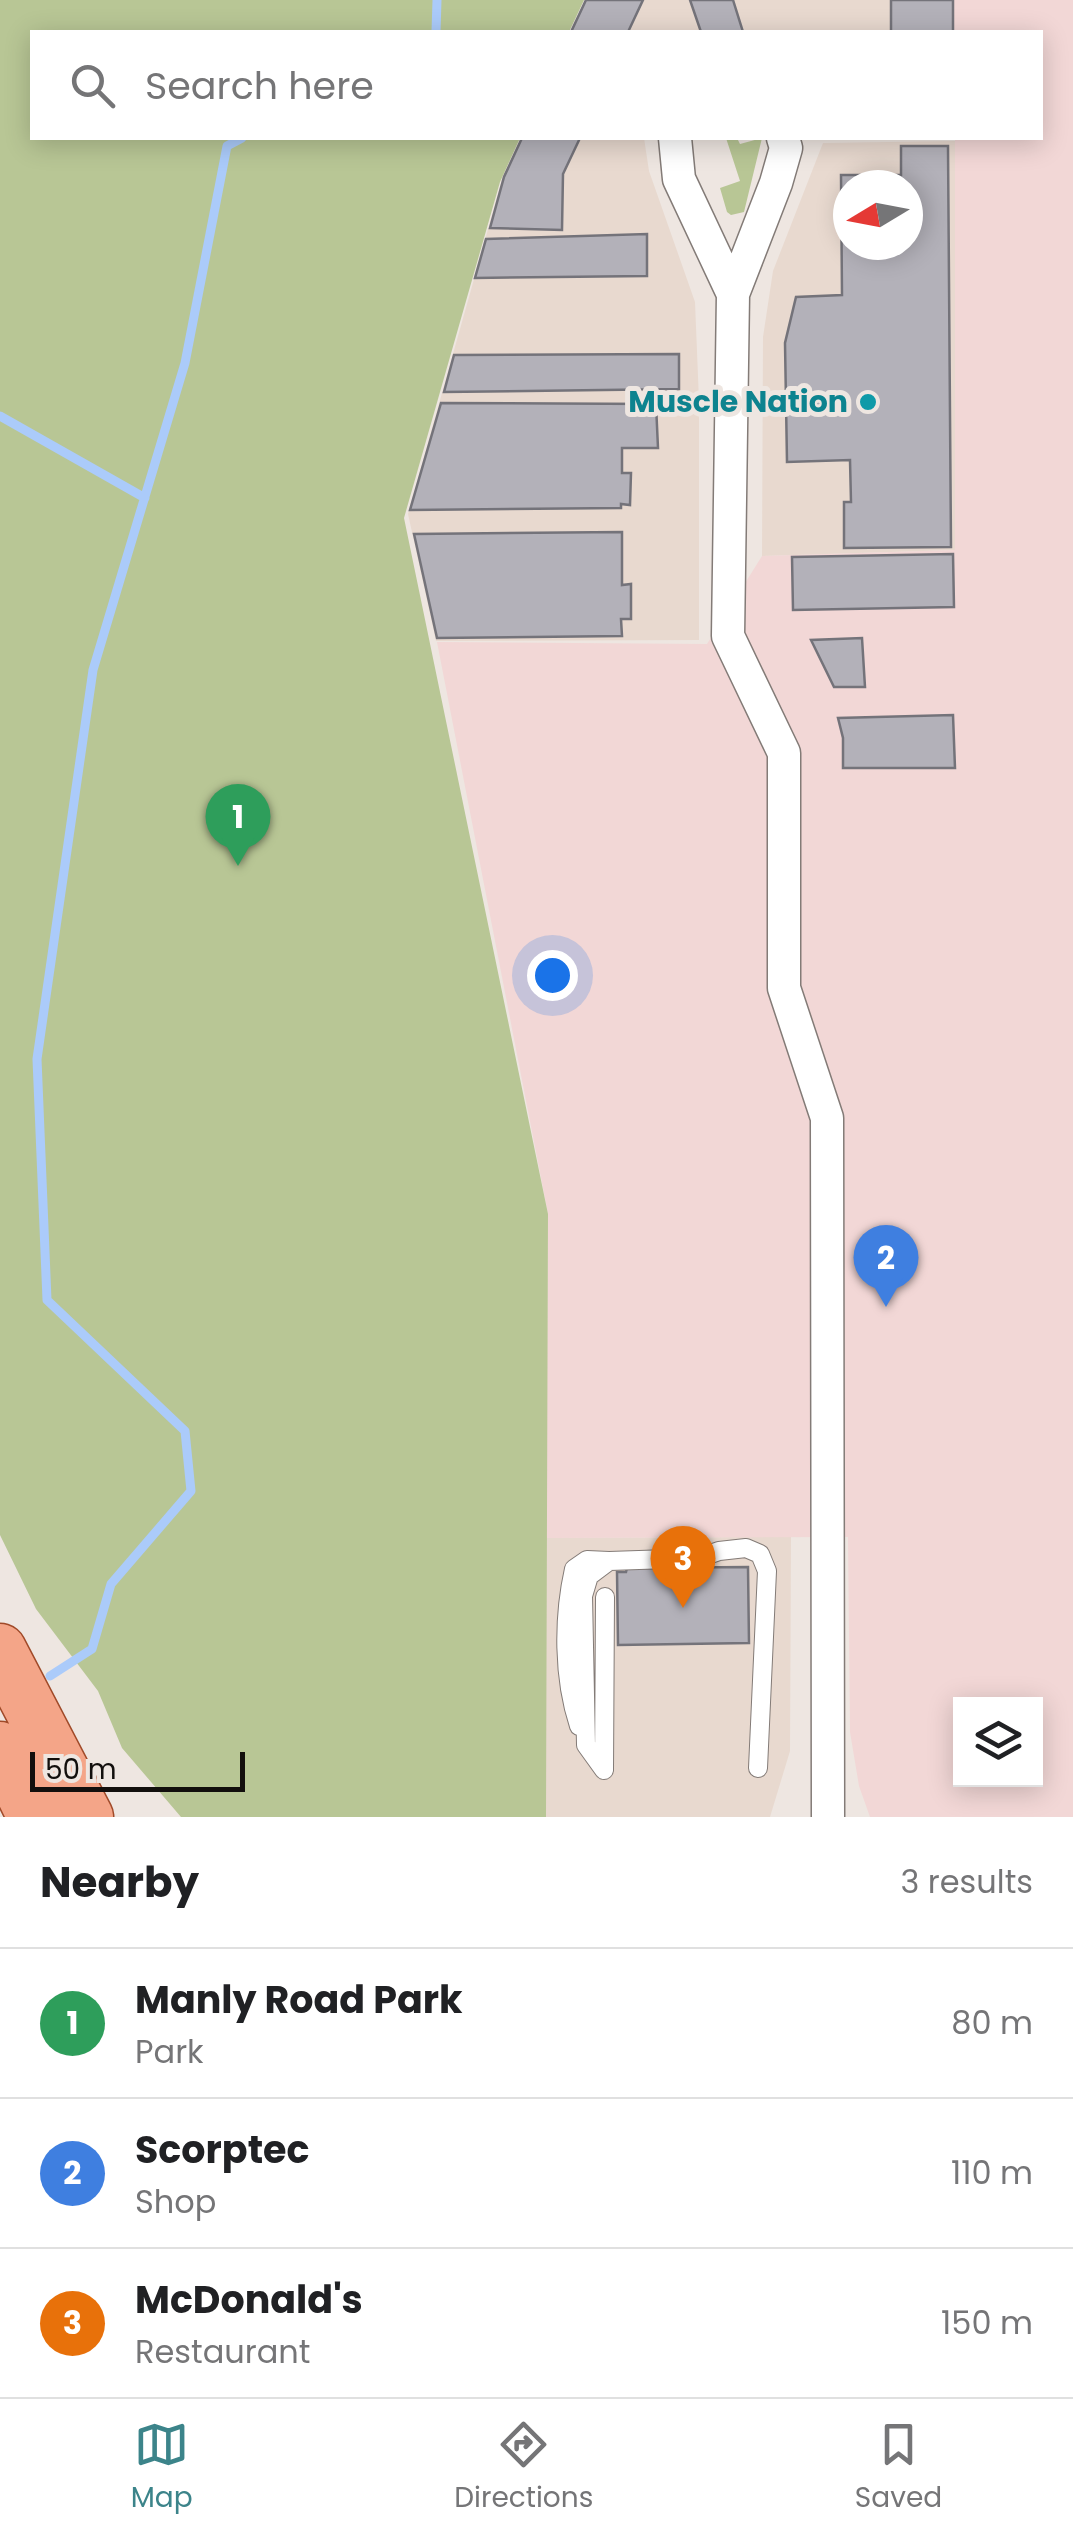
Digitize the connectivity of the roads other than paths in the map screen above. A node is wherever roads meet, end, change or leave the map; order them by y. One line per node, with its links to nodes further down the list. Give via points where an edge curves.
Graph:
1 (675, 140): 3 (street, via 679,179)
2 (784, 140): 3 (street, via 776,183)
3 (733, 294): 10 (street, via 728,636 784,753 784,988 827,1118)
4 (606, 1597): 7 (lane, via 604,1770 586,1745 583,1596 589,1576 610,1562 700,1558 746,1548 760,1554 767,1571)
5 (0, 1650): 9 (main road)
6 (0, 1748): 8 (main road)
7 (758, 1768)
8 (34, 1817)
9 (87, 1817)
10 (828, 1817)

